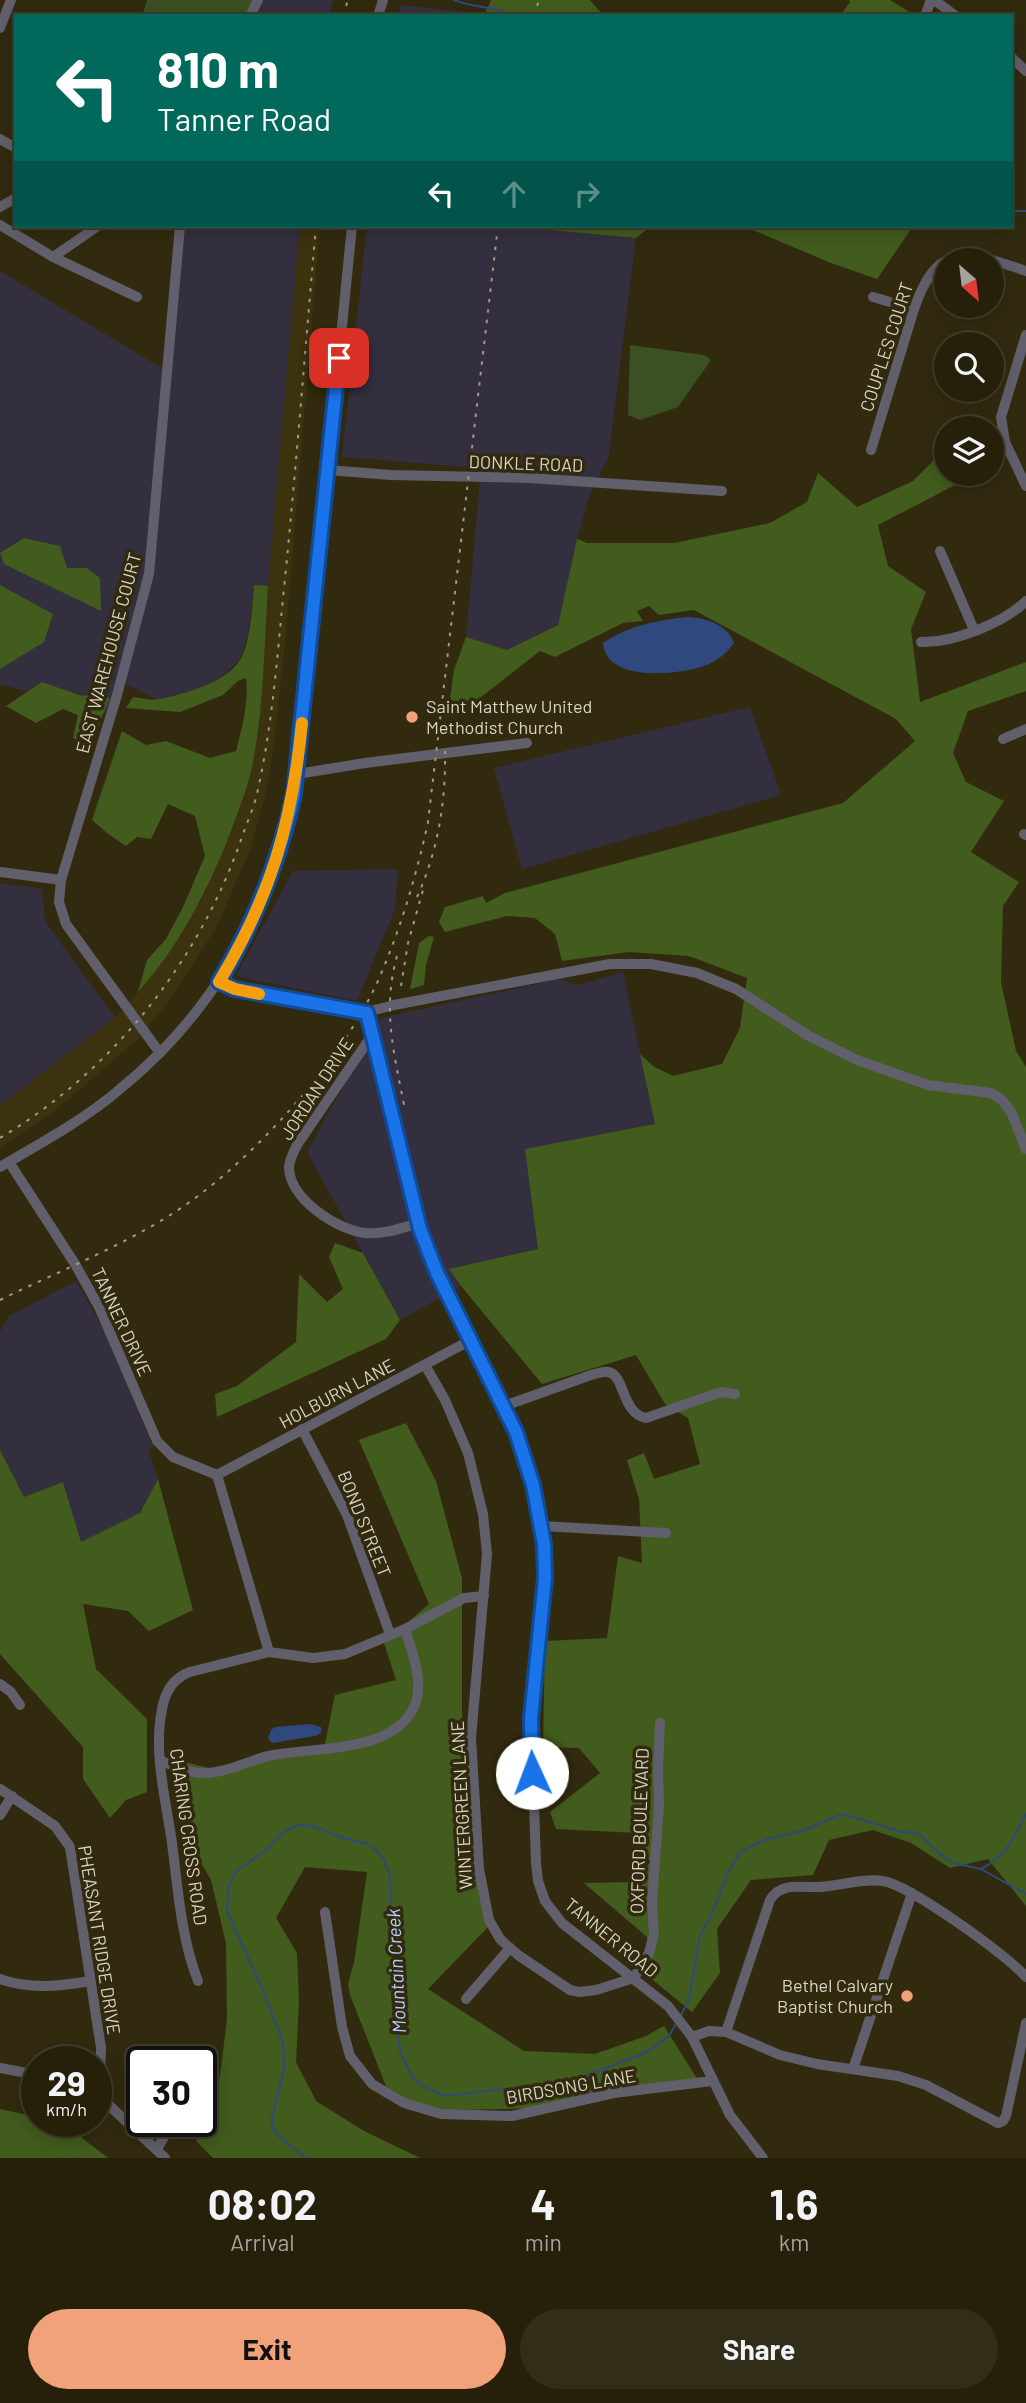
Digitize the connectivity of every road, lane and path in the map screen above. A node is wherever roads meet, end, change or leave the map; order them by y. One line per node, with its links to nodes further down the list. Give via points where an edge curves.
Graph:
1 (11, 0): 4 (street)
2 (933, 0): 3 (street)
3 (953, 14)
4 (0, 28)
5 (1013, 59): 6 (street)
6 (1026, 71)
7 (0, 225): 11 (street)
8 (96, 228): 11 (street)
9 (176, 228): 30 (street, EAST WAREHOUSE COURT, via 149,574)
10 (352, 228): 18 (street)
11 (53, 257): 14 (street)
12 (1026, 271): 15 (street, COUPLES COURT, via 980,256 953,258 930,273)
13 (873, 296): 15 (street)
14 (137, 297)
15 (914, 309): 17 (street, COUPLES COURT)
16 (1026, 335): 19 (street, via 1001,417 1005,442)
17 (871, 450)
18 (328, 470): 20 (street, DONKLE ROAD); 28 (street)
19 (1026, 486)
20 (722, 491)
21 (940, 551): 23 (street)
22 (1026, 601): 23 (street)
23 (974, 630): 24 (street, via 949,640)
24 (921, 642)
25 (1026, 729): 26 (street)
26 (1003, 739)
27 (527, 743): 28 (street)
28 (297, 774): 31 (street, via 270,881)
29 (0, 872): 30 (street)
30 (61, 880): 34 (street, EAST WAREHOUSE COURT, via 59,902 66,925)
31 (219, 982): 32 (street, via 235,989); 34 (street)
32 (367, 1013): 33 (street, TANNER ROAD); 35 (street, via 610,964 671,967 736,989 809,1036 866,1063 928,1085 991,1093 1008,1108)
33 (372, 1035): 37 (street, TANNER ROAD); 37 (street, JORDAN DRIVE, via 297,1145 289,1164 291,1178 322,1217 351,1231 381,1233)
34 (160, 1053): 36 (street, via 103,1103)
35 (1026, 1149)
36 (5, 1164): 43 (street, TANNER DRIVE, via 75,1264 99,1307 157,1441 173,1457)
37 (419, 1223): 38 (street, TANNER ROAD, via 437,1273)
38 (471, 1340): 39 (street, HOLBURN LANE); 41 (street, TANNER ROAD)
39 (425, 1365): 42 (street, HOLBURN LANE); 46 (street, via 452,1414 476,1476 486,1546)
40 (735, 1395): 41 (street, via 721,1392 646,1418 631,1410 614,1374 606,1372)
41 (504, 1406): 44 (street, TANNER ROAD, via 526,1458)
42 (303, 1429): 43 (street, HOLBURN LANE); 48 (street, BOND STREET, via 347,1515)
43 (217, 1475): 49 (street)
44 (541, 1526): 45 (street); 61 (street, TANNER ROAD, via 545,1578 531,1718 538,1881 545,1901 562,1923)
45 (666, 1533)
46 (484, 1596): 47 (street, CHARING CROSS ROAD, via 451,1603); 59 (street, WINTERGREEN LANE, via 471,1724 479,1869 489,1920)
47 (405, 1629): 48 (street, CHARING CROSS ROAD); 53 (street, via 417,1672 415,1704 407,1717 375,1740 271,1755 211,1773 187,1771)
48 (390, 1634): 49 (street, CHARING CROSS ROAD, via 345,1654 322,1658)
49 (269, 1652): 53 (street, CHARING CROSS ROAD, via 190,1672 174,1681 160,1722)
50 (0, 1684): 51 (street)
51 (20, 1705)
52 (660, 1723): 61 (street, OXFORD BOULEVARD, via 654,1934)
53 (161, 1761): 64 (street, CHARING CROSS ROAD, via 188,1949)
54 (0, 1788): 55 (street, PHEASANT RIDGE DRIVE)
55 (12, 1796): 56 (street); 63 (street, PHEASANT RIDGE DRIVE, via 55,1826 69,1847)
56 (0, 1815)
57 (912, 1893): 60 (street); 67 (street, via 879,1880 778,1890 768,1906); 71 (street)
58 (325, 1912): 73 (street, BIRDSONG LANE, via 342,2027 351,2056 372,2084 404,2103 441,2114 512,2116 614,2093)
59 (510, 1948): 61 (street, WINTERGREEN LANE, via 575,1992); 65 (street)
60 (1026, 1977)
61 (634, 1978): 68 (street, TANNER ROAD, via 668,2006)
62 (0, 1979): 63 (street, via 33,1986)
63 (91, 1981): 69 (street, PHEASANT RIDGE DRIVE)
64 (198, 1982)
65 (466, 1999)
66 (1026, 2023): 71 (street, via 1001,2122 914,2081)
67 (726, 2032): 68 (street); 71 (street, via 780,2055)
68 (689, 2033): 73 (street, TANNER ROAD)
69 (99, 2046)
70 (0, 2068): 72 (street)
71 (853, 2069)
72 (21, 2072)
73 (712, 2081): 78 (street, TANNER ROAD, via 730,2115)
74 (112, 2108): 76 (street)
75 (163, 2137): 76 (street)
76 (156, 2149): 77 (street)
77 (165, 2158)
78 (763, 2158)

